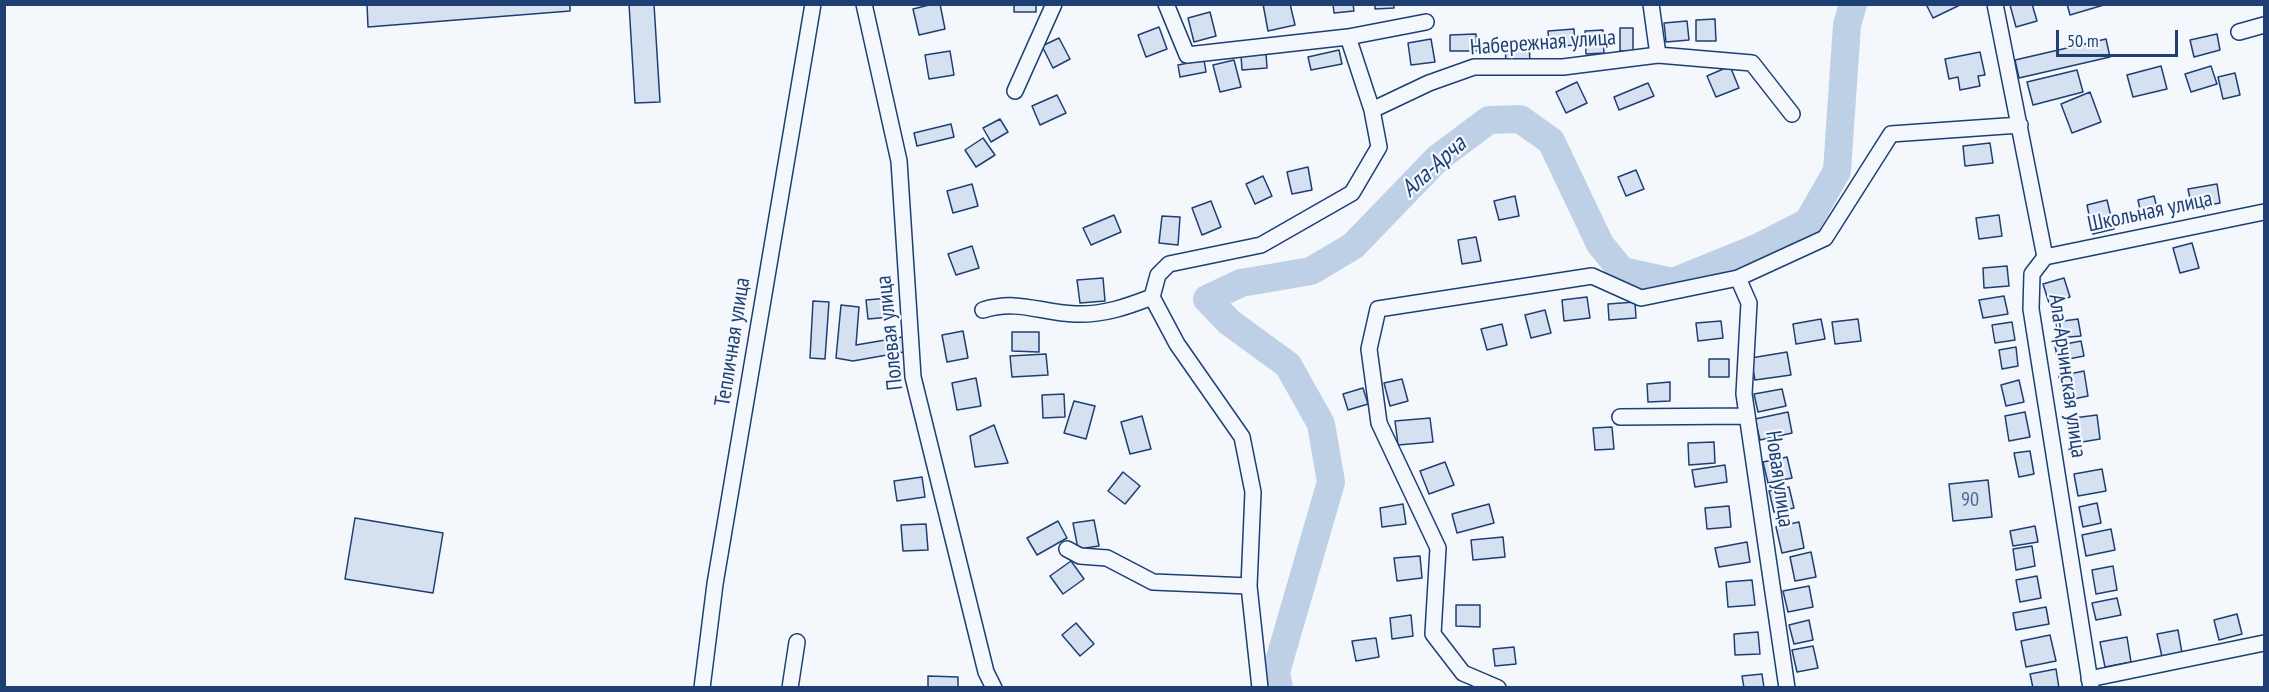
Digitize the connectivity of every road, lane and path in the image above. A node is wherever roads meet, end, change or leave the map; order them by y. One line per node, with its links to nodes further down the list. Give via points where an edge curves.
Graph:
1 (813, 4): 28 (street, Тепличная улица, via 715,584)
2 (864, 4): 30 (street, Полевая улица, via 899,161 913,377 986,672)
3 (1054, 4): 12 (street)
4 (1166, 4): 10 (street, via 1187,55)
5 (1651, 4): 11 (street)
6 (1995, 4): 15 (street)
7 (1426, 22): 10 (street)
8 (2265, 25): 9 (street)
9 (2239, 32)
10 (1348, 37): 13 (street)
11 (1658, 55): 13 (street, Набережная улица, via 1563,67 1474,67); 14 (street, Набережная улица, via 1752,63)
12 (1015, 91)
13 (1372, 110): 19 (street, via 1379,147 1352,193 1261,245 1170,264 1158,275)
14 (1792, 114)
15 (2020, 125): 17 (street); 18 (street, via 1891,135 1825,238)
16 (2265, 212): 17 (street, Школьная улица)
17 (2045, 256): 27 (street, Ала-Арчинская улица, via 2032,274 2031,309)
18 (1738, 278): 21 (street, Новая улица, via 1749,303 1744,394); 32 (street, via 1641,298 1592,276 1378,309 1369,349 1379,423 1438,548 1433,634 1463,673)
19 (1152, 297): 20 (street, via 1111,312 1074,314 1003,304); 24 (street, via 1178,344 1242,437 1253,492)
20 (983, 310)
21 (1747, 416): 22 (street); 33 (street, Новая улица)
22 (1620, 417)
23 (1067, 549): 24 (street, via 1080,556 1107,558 1153,582)
24 (1250, 585): 31 (street)
25 (796, 642): 29 (street)
26 (2265, 643): 27 (street)
27 (2090, 683)
28 (702, 687)
29 (790, 687)
30 (994, 687)
31 (1260, 687)
32 (1498, 687)
33 (1787, 687)

